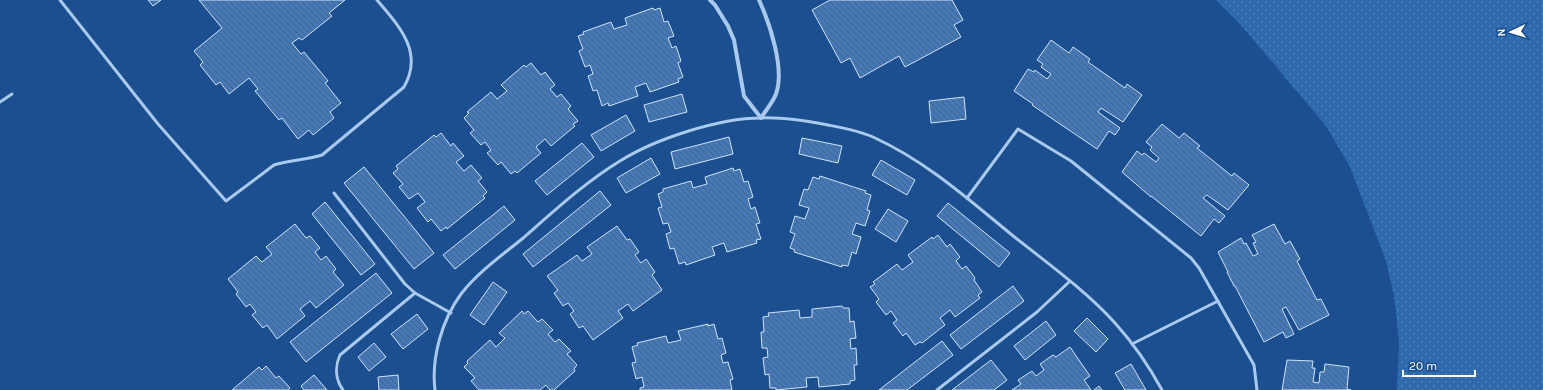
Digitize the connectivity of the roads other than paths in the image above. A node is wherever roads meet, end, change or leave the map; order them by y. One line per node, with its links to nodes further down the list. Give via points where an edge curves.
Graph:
1 (60, 0): 2 (lane, via 158,124 226,201 274,165 322,155 404,87 412,66 411,52 401,29)
2 (377, 0)
3 (710, 0): 7 (street, via 728,26 734,40 744,96)
4 (759, 0): 7 (street, via 773,38 779,80 776,95)
5 (12, 94): 6 (lane)
6 (0, 102)
7 (761, 118): 9 (lane, via 810,121 874,137 946,180); 13 (lane, via 693,130 650,145 620,161 585,186 483,271 461,295)
8 (334, 193): 11 (lane, via 405,284)
9 (967, 198): 10 (lane); 12 (lane, via 1018,129 1071,161 1191,258)
10 (1069, 282): 14 (lane, via 1114,322); 17 (lane, via 1038,312)
11 (416, 293): 13 (lane); 15 (lane, via 340,355 336,364 336,374)
12 (1218, 301): 14 (lane); 19 (lane, via 1254,365)
13 (451, 313): 16 (lane, via 439,340 433,377)
14 (1132, 344): 18 (lane)
15 (343, 390)
16 (435, 390)
17 (937, 390)
18 (1162, 390)
19 (1257, 390)

